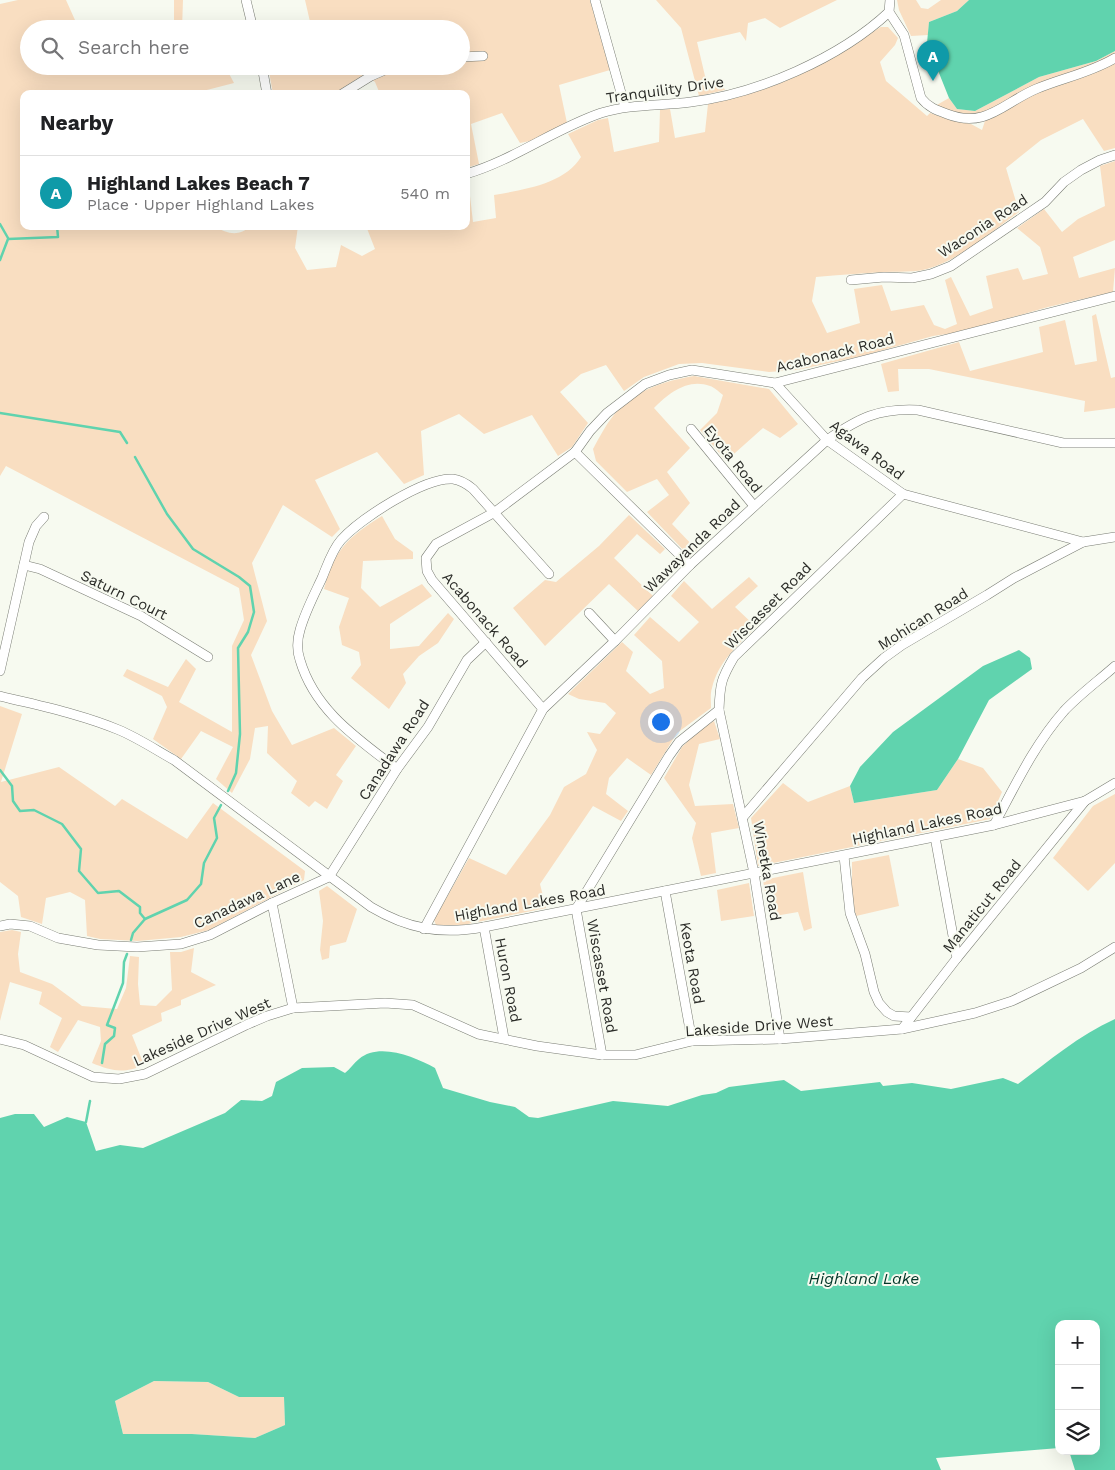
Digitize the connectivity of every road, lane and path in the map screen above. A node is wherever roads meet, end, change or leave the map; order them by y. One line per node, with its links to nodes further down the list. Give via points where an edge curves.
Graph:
1 (246, 0): 5 (street)
2 (595, 0): 13 (street)
3 (890, 0): 4 (street)
4 (889, 12): 8 (street, via 904,34 921,98 932,109 956,118 987,116 1034,90 1088,72); 13 (street, Tranquility Drive, via 848,42 781,78 712,98)
5 (251, 20)
6 (482, 56): 7 (street)
7 (470, 57)
8 (1115, 58)
9 (264, 75): 11 (street)
10 (373, 75): 12 (street)
11 (266, 90)
12 (350, 90)
13 (626, 106): 15 (street, Tranquility Drive, via 600,114)
14 (1115, 155): 16 (street, Waconia Road, via 1081,170 1045,202 951,266 912,278)
15 (470, 173)
16 (851, 280)
17 (1115, 296): 18 (street, Acabonack Road)
18 (775, 383): 20 (street, Agawa Road); 22 (street, Acabonack Road, via 692,370 669,375 645,384 623,399 590,431)
19 (691, 429): 24 (street, Eyota Road)
20 (827, 440): 21 (street, Wawayanda Road, via 872,414 897,409 918,410 1063,443); 23 (street, Agawa Road); 24 (street, Wawayanda Road)
21 (1115, 443)
22 (575, 452): 25 (street, Acabonack Road); 30 (street)
23 (903, 494): 28 (street); 40 (street, Wiscasset Road, via 734,657 720,686)
24 (754, 506): 30 (street, Wawayanda Road)
25 (495, 512): 31 (street); 34 (street, Acabonack Road, via 442,540 426,558 432,580); 41 (street, via 467,484 454,479 430,484 394,500 340,541 304,618 298,646 300,659 318,699 333,717)
26 (44, 517): 29 (street, via 29,542)
27 (1115, 537): 28 (street)
28 (1083, 542): 44 (street, Mohican Road, via 1014,578 884,658 862,678)
29 (24, 565): 35 (street, Saturn Court, via 40,569 141,616); 37 (street)
30 (690, 565): 33 (street, Wawayanda Road)
31 (549, 574)
32 (589, 613): 33 (street)
33 (615, 641): 39 (street, Wawayanda Road)
34 (486, 642): 39 (street, Acabonack Road); 41 (street, Canadawa Road, via 467,660 428,727)
35 (208, 657)
36 (1115, 666): 45 (street, via 1065,710 1050,728)
37 (0, 671)
38 (0, 696): 49 (street, Highland Lakes Road, via 80,716 139,739 174,760)
39 (543, 709): 55 (street, Wawayanda Road)
40 (719, 710): 44 (street, Winetka Road); 52 (street, Wiscasset Road, via 679,742)
41 (397, 769): 49 (street, Canadawa Road)
42 (1115, 783): 43 (street, Highland Lakes Road)
43 (1085, 801): 45 (street, Highland Lakes Road); 57 (street, Manaticut Road)
44 (743, 817): 48 (street, Winetka Road)
45 (994, 825): 46 (street, Highland Lakes Road)
46 (935, 837): 47 (street, Highland Lakes Road); 57 (street)
47 (844, 856): 48 (street, Highland Lakes Road); 59 (street, via 850,913 874,992 887,1012)
48 (754, 873): 50 (street, Highland Lakes Road); 63 (street, Winetka Road)
49 (329, 877): 51 (street, Canadawa Lane); 55 (street, Highland Lakes Road, via 385,916)
50 (665, 890): 52 (street, Highland Lakes Road); 64 (street, Keota Road)
51 (272, 903): 53 (street, Canadawa Lane, via 210,936 181,944 98,945 58,938 30,926); 58 (street)
52 (576, 909): 54 (street, Highland Lakes Road); 65 (street, Wiscasset Road)
53 (0, 926)
54 (484, 928): 55 (street, Highland Lakes Road); 61 (street, Huron Road)
55 (424, 929)
56 (1113, 947): 60 (street, Lakeside Drive West, via 1081,968 1012,1001 975,1013)
57 (957, 958): 59 (street, Manaticut Road)
58 (293, 1008): 61 (street, Lakeside Drive West, via 385,1003 412,1005 478,1034); 62 (street, Lakeside Drive West, via 260,1019 131,1078 93,1077 24,1045)
59 (911, 1017): 60 (street, Manaticut Road)
60 (902, 1029): 63 (street, Lakeside Drive West)
61 (504, 1038): 65 (street, Lakeside Drive West)
62 (0, 1039)
63 (780, 1039): 64 (street, Lakeside Drive West)
64 (692, 1041): 65 (street, Lakeside Drive West, via 636,1055)
65 (602, 1055)

